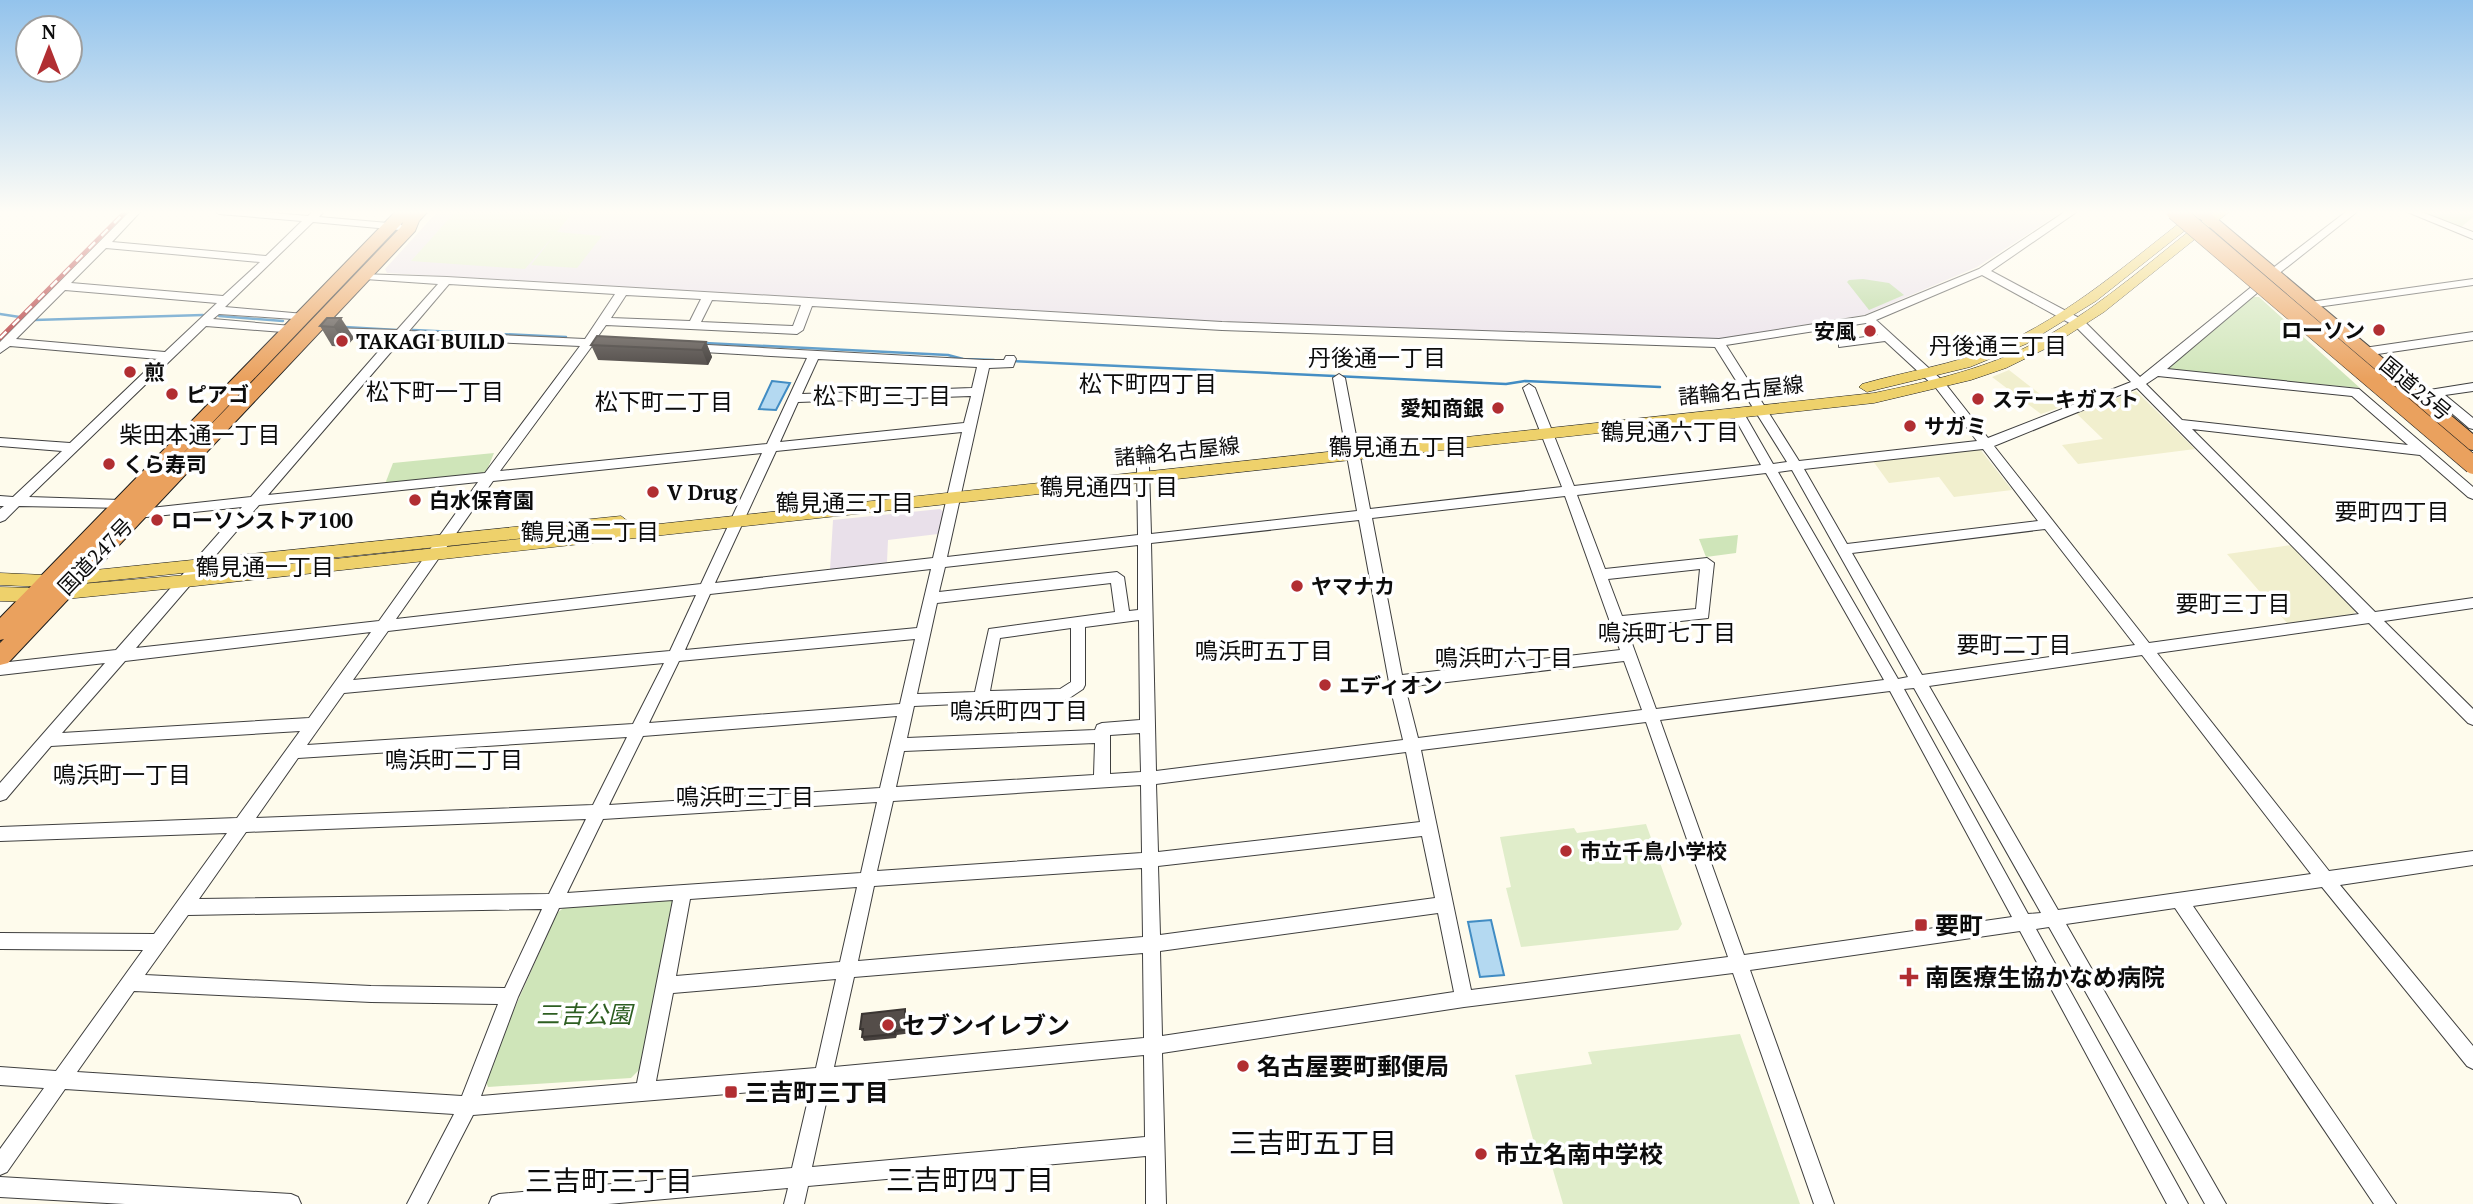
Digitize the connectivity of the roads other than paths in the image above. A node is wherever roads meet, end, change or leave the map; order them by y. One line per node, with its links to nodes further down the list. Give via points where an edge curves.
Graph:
1 (80, 267): 18 (street)
2 (260, 267): 22 (street)
3 (354, 267): 31 (highway, 国道247号)
4 (371, 267): 15 (highway, 国道247号)
5 (1989, 267): 13 (street)
6 (2128, 267): 26 (main road, 諸輪名古屋線)
7 (2141, 267): 30 (main road, 諸輪名古屋線)
8 (2243, 267): 19 (highway, 国道23号)
9 (2255, 267): 72 (highway, bridge)
10 (2258, 267): 69 (highway)
11 (2265, 267): 14 (highway, 国道23号)
12 (2281, 267): 14 (street)
13 (1983, 271): 26 (street); 27 (street)
14 (2273, 273): 24 (highway, 国道23号)
15 (365, 276): 16 (street); 31 (highway, 国道247号)
16 (447, 281): 20 (street); 33 (street)
17 (2473, 282): 24 (street)
18 (62, 286): 22 (street); 40 (street)
19 (2259, 286): 47 (street); 72 (highway, 国道23号)
20 (622, 292): 21 (street); 28 (street)
21 (708, 297): 23 (street); 32 (street)
22 (227, 300): 25 (street)
23 (808, 302): 32 (street, via 797,330); 37 (street, via 1222,326)
24 (2310, 305): 42 (highway, 国道23号)
25 (217, 310): 29 (street); 31 (street)
26 (2064, 314): 30 (street); 49 (main road, 諸輪名古屋線, via 2020,341)
27 (1868, 319): 35 (street); 37 (street)
28 (603, 321): 32 (street); 36 (street)
29 (205, 322): 31 (street); 44 (street)
30 (2078, 323): 49 (main road, 諸輪名古屋線, via 2019,357); 50 (street)
31 (304, 326): 33 (street); 82 (highway, 国道247号)
32 (694, 326)
33 (397, 335): 36 (street); 79 (street)
34 (2473, 336): 42 (street)
35 (1887, 337): 39 (street); 49 (street)
36 (589, 342): 38 (street); 75 (street)
37 (1719, 343): 57 (street)
38 (616, 344)
39 (1843, 344)
40 (4, 345): 44 (street)
41 (682, 348): 43 (street)
42 (2364, 352): 55 (highway, 国道23号)
43 (814, 355): 46 (street); 56 (street)
44 (169, 356): 66 (street)
45 (1009, 361): 46 (street)
46 (984, 364): 53 (street)
47 (2156, 372): 50 (street); 70 (street, via 2355,392)
48 (1339, 378): 68 (street)
49 (1934, 379): 57 (main road, 諸輪名古屋線, via 1874,397); 64 (street)
50 (2137, 384): 59 (street); 64 (street)
51 (2473, 387): 54 (street)
52 (1528, 388): 62 (street)
53 (978, 392): 56 (street); 61 (street)
54 (2435, 393): 55 (street); 60 (street)
55 (2417, 396): 65 (highway, 国道23号)
56 (796, 398): 67 (street)
57 (1759, 405): 58 (main road, 諸輪名古屋線); 62 (main road, 諸輪名古屋線); 71 (street)
58 (1738, 413): 62 (main road, 諸輪名古屋線); 73 (street)
59 (2176, 423): 70 (street); 103 (street)
60 (2473, 425)
61 (970, 426): 67 (street); 77 (street)
62 (1546, 428): 68 (main road, 諸輪名古屋線); 76 (street)
63 (0, 442): 66 (street)
64 (1986, 443): 71 (street); 86 (street)
65 (2473, 444)
66 (72, 447): 81 (street)
67 (773, 449): 75 (street); 84 (street)
68 (1354, 449): 74 (main road, 諸輪名古屋線); 83 (street)
69 (2473, 451)
70 (2424, 452): 78 (street)
71 (1795, 465): 73 (street); 89 (street)
72 (2473, 465)
73 (1771, 468): 76 (street); 117 (street)
74 (1143, 472): 77 (main road, 諸輪名古屋線); 87 (street)
75 (489, 477): 79 (street); 88 (street)
76 (1567, 491): 83 (street); 93 (street)
77 (956, 493): 84 (main road, 諸輪名古屋線); 91 (street)
78 (2473, 494)
79 (254, 500): 82 (street); 92 (street)
80 (0, 501): 81 (street)
81 (16, 502): 82 (street); 85 (street)
82 (129, 509): 96 (highway, 国道247号); 96 (highway, 国道247号)
83 (1366, 514): 87 (street); 116 (street)
84 (738, 516): 88 (main road, 諸輪名古屋線); 90 (main road, 諸輪名古屋線); 97 (street)
85 (0, 517)
86 (2049, 524): 89 (street); 109 (street)
87 (1145, 539): 91 (street); 101 (street)
88 (447, 540): 90 (street); 92 (main road, 諸輪名古屋線)
89 (1842, 549): 115 (street)
90 (437, 554): 95 (main road, 諸輪名古屋線); 106 (street)
91 (940, 561): 97 (street); 99 (street)
92 (198, 565): 95 (street); 96 (main road, 諸輪名古屋線)
93 (1599, 575): 105 (street); 105 (street, via 1707,563 1703,614)
94 (0, 579): 96 (main road, 諸輪名古屋線)
95 (186, 581): 96 (main road, 諸輪名古屋線); 110 (street)
96 (54, 587): 98 (main road, 諸輪名古屋線); 107 (highway, 国道247号); 112 (highway, 国道247号)
97 (706, 588): 106 (street); 113 (street)
98 (0, 594)
99 (932, 598): 102 (street, via 1117,577); 108 (street)
100 (2473, 604): 103 (street)
101 (1146, 614): 102 (street); 124 (street)
102 (1123, 617): 104 (street)
103 (2370, 619): 109 (street); 122 (street)
104 (1078, 622): 119 (street, via 994,633); 119 (street, via 1078,685 1063,695)
105 (1616, 622): 111 (street)
106 (387, 625): 110 (street); 118 (street)
107 (0, 632)
108 (924, 633): 113 (street); 120 (street)
109 (2147, 651): 115 (street); 141 (street)
110 (122, 654): 114 (street); 127 (street)
111 (1629, 655): 116 (street); 121 (street)
112 (0, 657)
113 (674, 657): 118 (street); 125 (street)
114 (0, 668)
115 (1918, 681): 117 (street); 148 (street)
116 (1396, 682): 129 (street)
117 (1894, 685): 121 (street); 149 (street)
118 (342, 687): 123 (street)
119 (981, 698): 120 (street)
120 (908, 704): 125 (street); 128 (street)
121 (1651, 715): 129 (street); 153 (street)
122 (2473, 719)
123 (315, 724): 127 (street); 130 (street)
124 (1148, 726): 126 (street, via 1102,729); 131 (street)
125 (639, 730): 130 (street); 135 (street)
126 (1102, 736): 128 (street); 132 (street)
127 (48, 740): 133 (street)
128 (899, 745): 134 (street)
129 (1412, 745): 131 (street); 137 (street)
130 (296, 752): 136 (street)
131 (1149, 778): 132 (street); 140 (street)
132 (1102, 781): 134 (street)
133 (0, 794)
134 (887, 795): 135 (street); 142 (street)
135 (600, 812): 136 (street); 145 (street)
136 (244, 825): 138 (street); 147 (street)
137 (1427, 828): 140 (street); 146 (street)
138 (0, 834)
139 (2473, 858): 141 (street)
140 (1150, 860): 142 (street); 152 (street)
141 (2325, 878): 144 (street); 160 (street)
142 (867, 879): 143 (street); 154 (street)
143 (683, 892): 145 (street); 156 (street)
144 (2179, 900): 148 (street); 178 (street)
145 (554, 901): 147 (street); 157 (street)
146 (1443, 905): 152 (street); 158 (street)
147 (185, 907): 151 (street)
148 (2054, 917): 149 (street); 177 (street)
149 (2023, 922): 153 (street); 176 (street)
150 (0, 941): 151 (street)
151 (160, 942): 155 (street)
152 (1151, 944): 154 (street); 159 (street)
153 (1737, 964): 158 (street); 175 (street)
154 (846, 971): 156 (street); 162 (street)
155 (130, 984): 157 (street); 163 (street)
156 (665, 985): 164 (street)
157 (510, 996): 165 (street)
158 (1464, 999): 159 (street)
159 (1152, 1046): 162 (street); 166 (street)
160 (2473, 1060)
161 (0, 1076): 163 (street)
162 (822, 1076): 164 (street); 168 (street)
163 (61, 1080): 165 (street); 167 (street)
164 (645, 1091): 165 (street)
165 (468, 1106): 171 (street)
166 (1154, 1146): 168 (street); 174 (street)
167 (0, 1165)
168 (799, 1180): 172 (street); 173 (street)
169 (0, 1187): 170 (street)
170 (291, 1204)
171 (416, 1204)
172 (499, 1204)
173 (794, 1204)
174 (1156, 1204)
175 (1824, 1204)
176 (2178, 1204)
177 (2216, 1204)
178 (2386, 1204)

